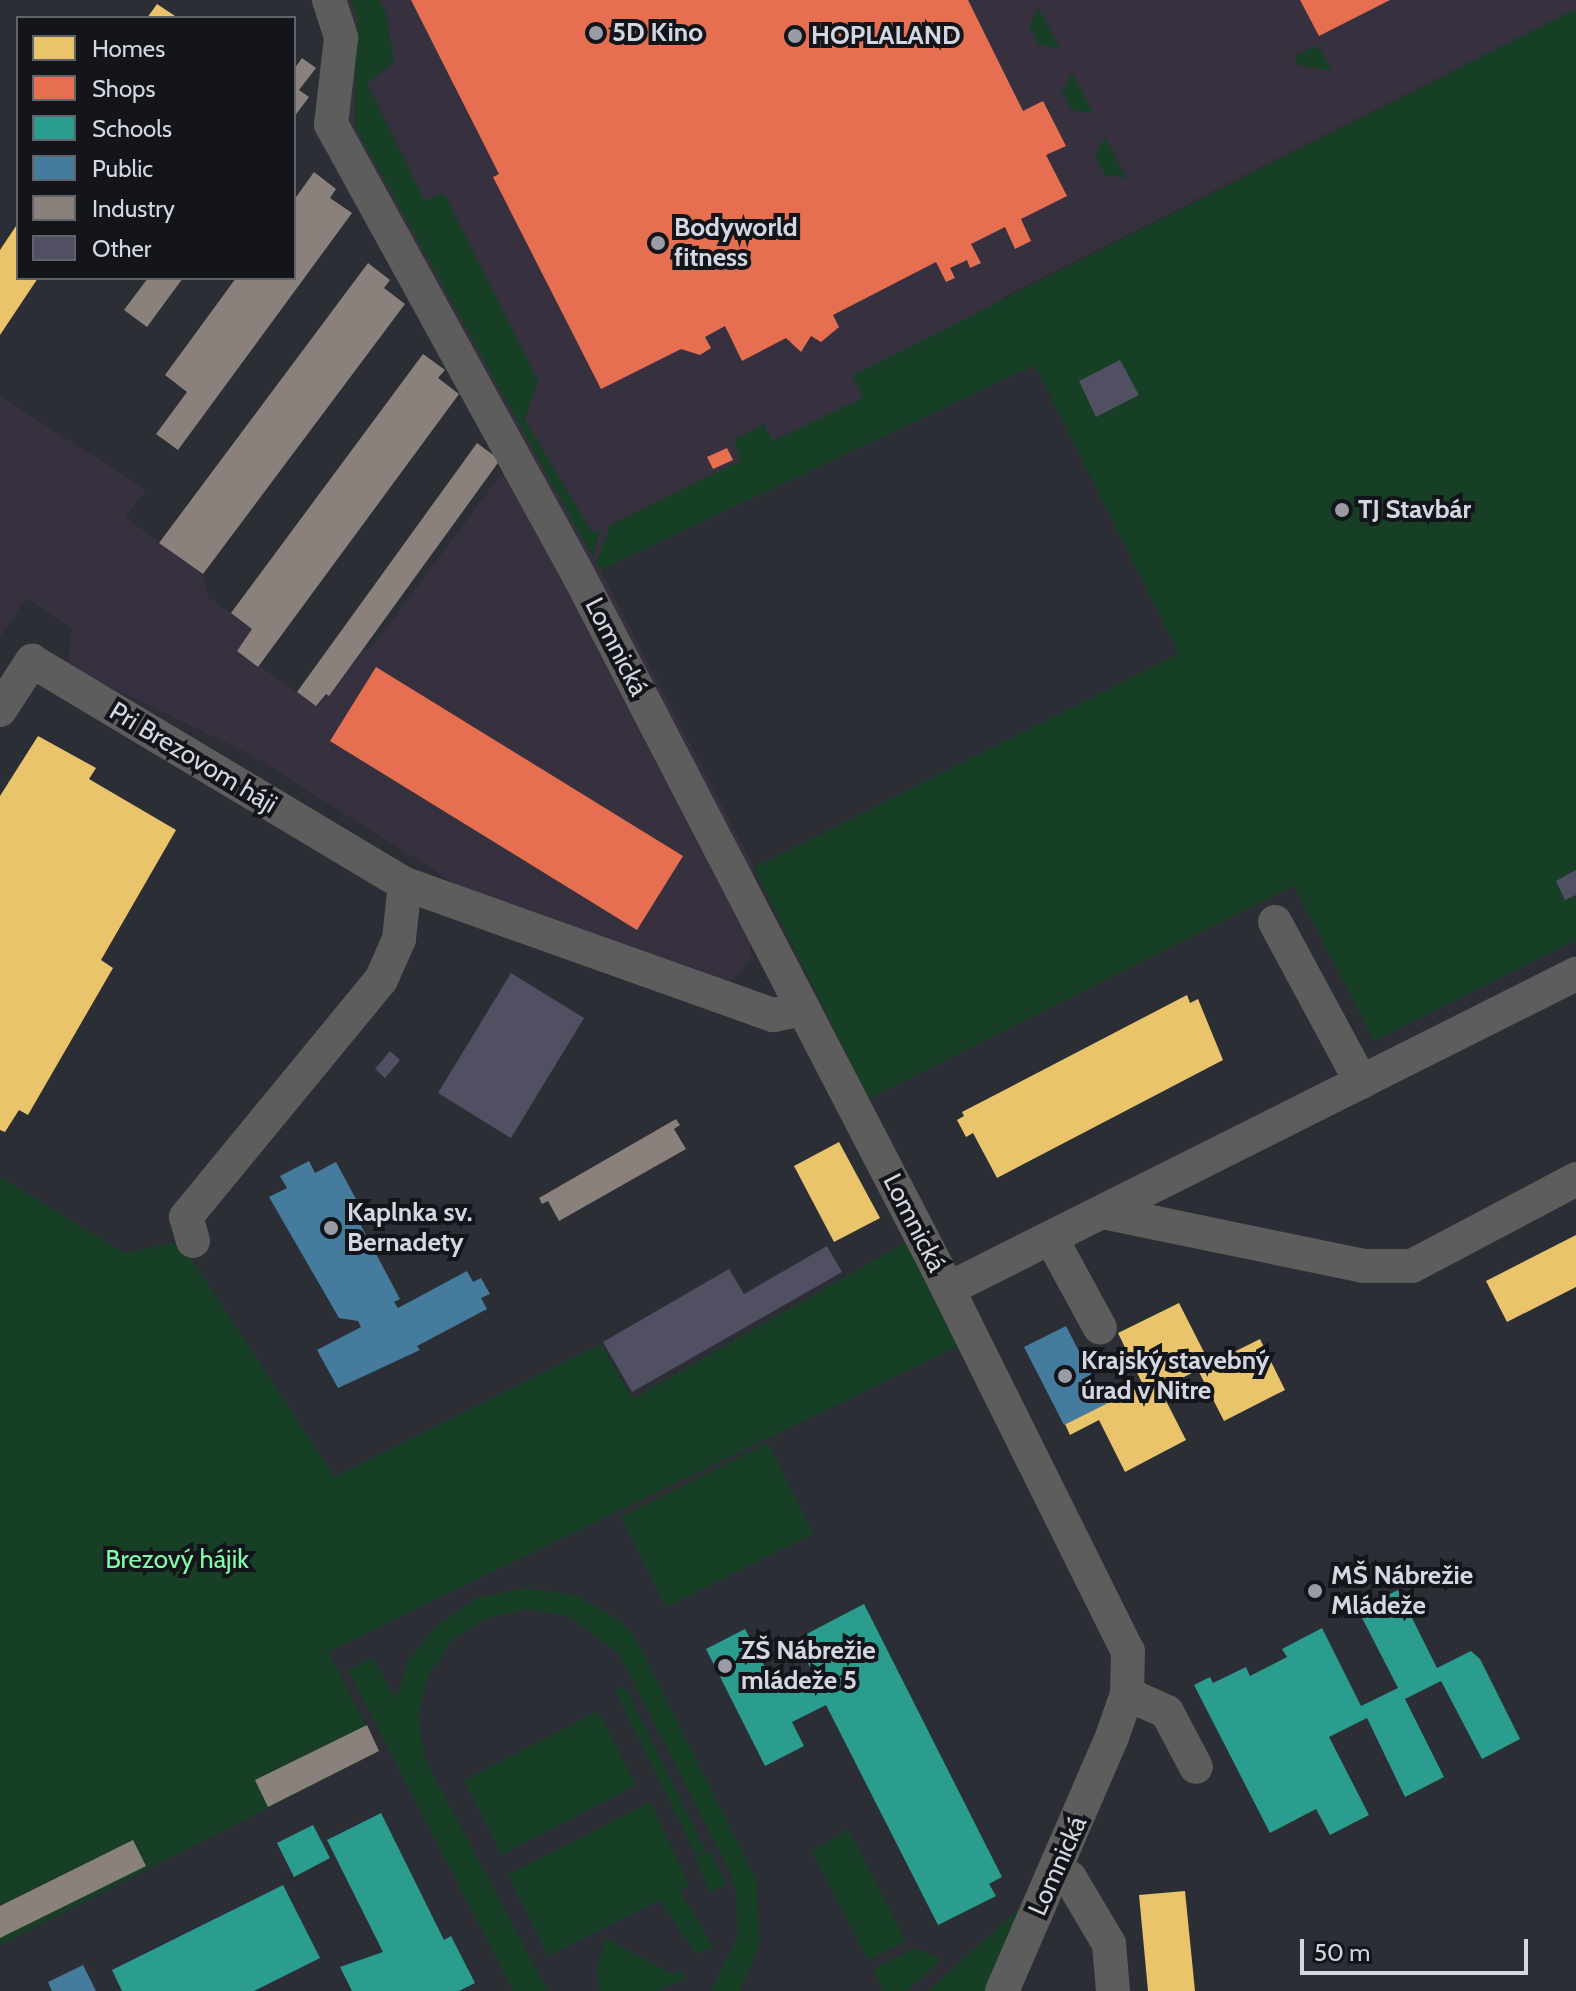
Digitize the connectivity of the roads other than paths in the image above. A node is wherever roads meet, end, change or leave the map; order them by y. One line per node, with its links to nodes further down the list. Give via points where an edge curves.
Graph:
1 (329, 0): 6 (street, Lomnická, via 341,38 331,124 504,432)
2 (0, 710): 3 (street, Pri Brezovom háji, via 32,661)
3 (405, 884): 6 (street, Pri Brezovom háji, via 773,1015); 11 (street, via 399,939 381,980 186,1217)
4 (1275, 922): 7 (street)
5 (1576, 974): 7 (street, Lomnická)
6 (803, 1009): 12 (street, Lomnická)
7 (1361, 1082): 9 (street, Lomnická)
8 (1576, 1179): 9 (street, via 1412,1266 1363,1266)
9 (1103, 1212): 10 (street, Lomnická)
10 (1051, 1238): 12 (street, Lomnická); 13 (street)
11 (193, 1241)
12 (948, 1289): 14 (street, Lomnická, via 1128,1651)
13 (1100, 1328)
14 (1127, 1694): 15 (street, via 1167,1712); 16 (street, Lomnická)
15 (1196, 1767)
16 (1055, 1870): 17 (street, Lomnická); 18 (street, via 1070,1878 1109,1944)
17 (1002, 1991)
18 (1113, 1991)

